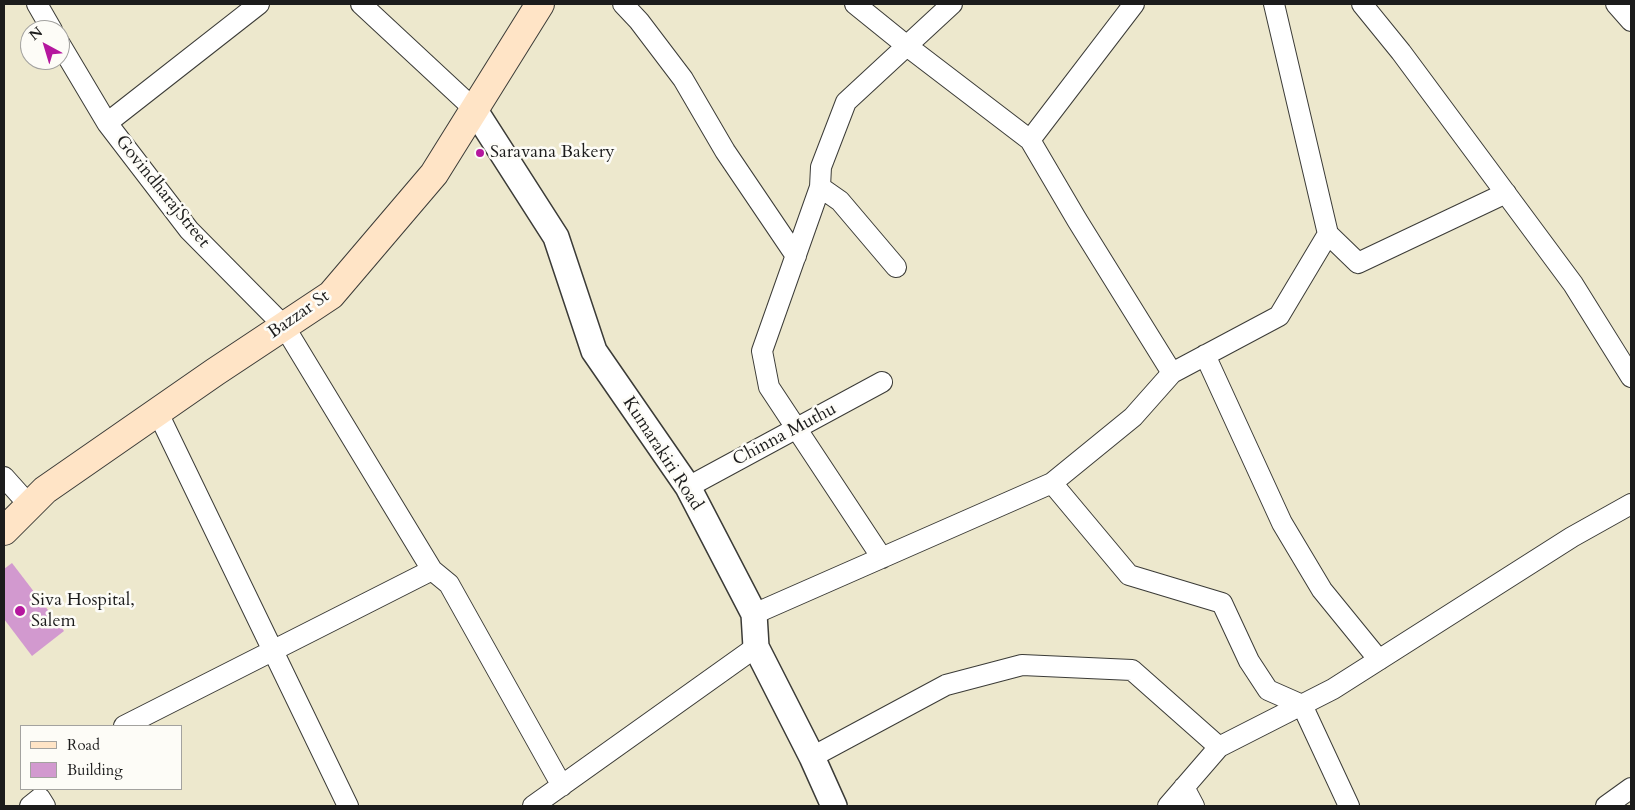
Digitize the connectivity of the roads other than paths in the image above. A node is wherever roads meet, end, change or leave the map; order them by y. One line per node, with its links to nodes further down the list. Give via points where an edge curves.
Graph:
1 (37, 4): 12 (street)
2 (259, 4): 17 (street)
3 (361, 4): 16 (street)
4 (540, 4): 16 (main road, Bazzar St)
5 (623, 4): 22 (street, via 683,78 725,151)
6 (855, 4): 14 (street)
7 (952, 4): 14 (street)
8 (1134, 4): 18 (street)
9 (1274, 4): 21 (street)
10 (1362, 4): 20 (street)
11 (1616, 4): 13 (street)
12 (46, 20)
13 (1631, 22)
14 (907, 46): 18 (street); 19 (street, via 846,102 821,167)
15 (70, 61): 17 (street, GovindharajStreet)
16 (474, 109): 24 (main road, Bazzar St, via 434,174 331,295); 33 (street, Kumarakiri Road, via 556,236 594,351)
17 (107, 124): 24 (street, GovindharajStreet, via 189,230)
18 (1030, 140): 26 (street)
19 (820, 187): 22 (street); 23 (street, via 840,201)
20 (1506, 193): 21 (street, via 1358,264); 27 (street, via 1573,284)
21 (1328, 234): 25 (street, via 1279,316)
22 (796, 256): 30 (street, via 762,351 769,387)
23 (896, 267)
24 (284, 326): 29 (main road, Bazzar St); 38 (street, GovindharajStreet)
25 (1205, 355): 26 (street); 42 (street, via 1282,523 1322,590)
26 (1172, 373): 32 (street, via 1133,416)
27 (1631, 377)
28 (882, 382): 30 (street, Chinna Muthu)
29 (158, 413): 34 (main road, Bazzar St, via 45,490); 41 (street)
30 (796, 428): 33 (street, Chinna Muthu); 37 (street)
31 (4, 477): 34 (street)
32 (1052, 483): 37 (street); 43 (street, via 1128,575 1222,604 1249,661 1268,690)
33 (688, 487): 39 (street, Kumarakiri Road)
34 (30, 506): 36 (main road, Bazzar St)
35 (1630, 508): 42 (street, via 1572,537)
36 (4, 531)
37 (882, 558): 39 (street)
38 (432, 570): 41 (street); 47 (street, GovindharajStreet, via 449,584)
39 (754, 614): 40 (street, Kumarakiri Road)
40 (756, 647): 46 (street, Kumarakiri Road); 47 (street)
41 (273, 652): 44 (street); 50 (street)
42 (1379, 660): 43 (street)
43 (1302, 705): 45 (street); 55 (street)
44 (126, 725)
45 (1219, 748): 46 (street, via 1132,670 1022,665 946,684); 48 (street)
46 (812, 757): 52 (street, Kumarakiri Road)
47 (562, 786): 51 (street)
48 (1184, 787): 53 (street); 54 (street)
49 (1631, 788): 56 (street)
50 (348, 806)
51 (534, 806)
52 (834, 806)
53 (1168, 806)
54 (1194, 806)
55 (1349, 806)
56 (1606, 806)

